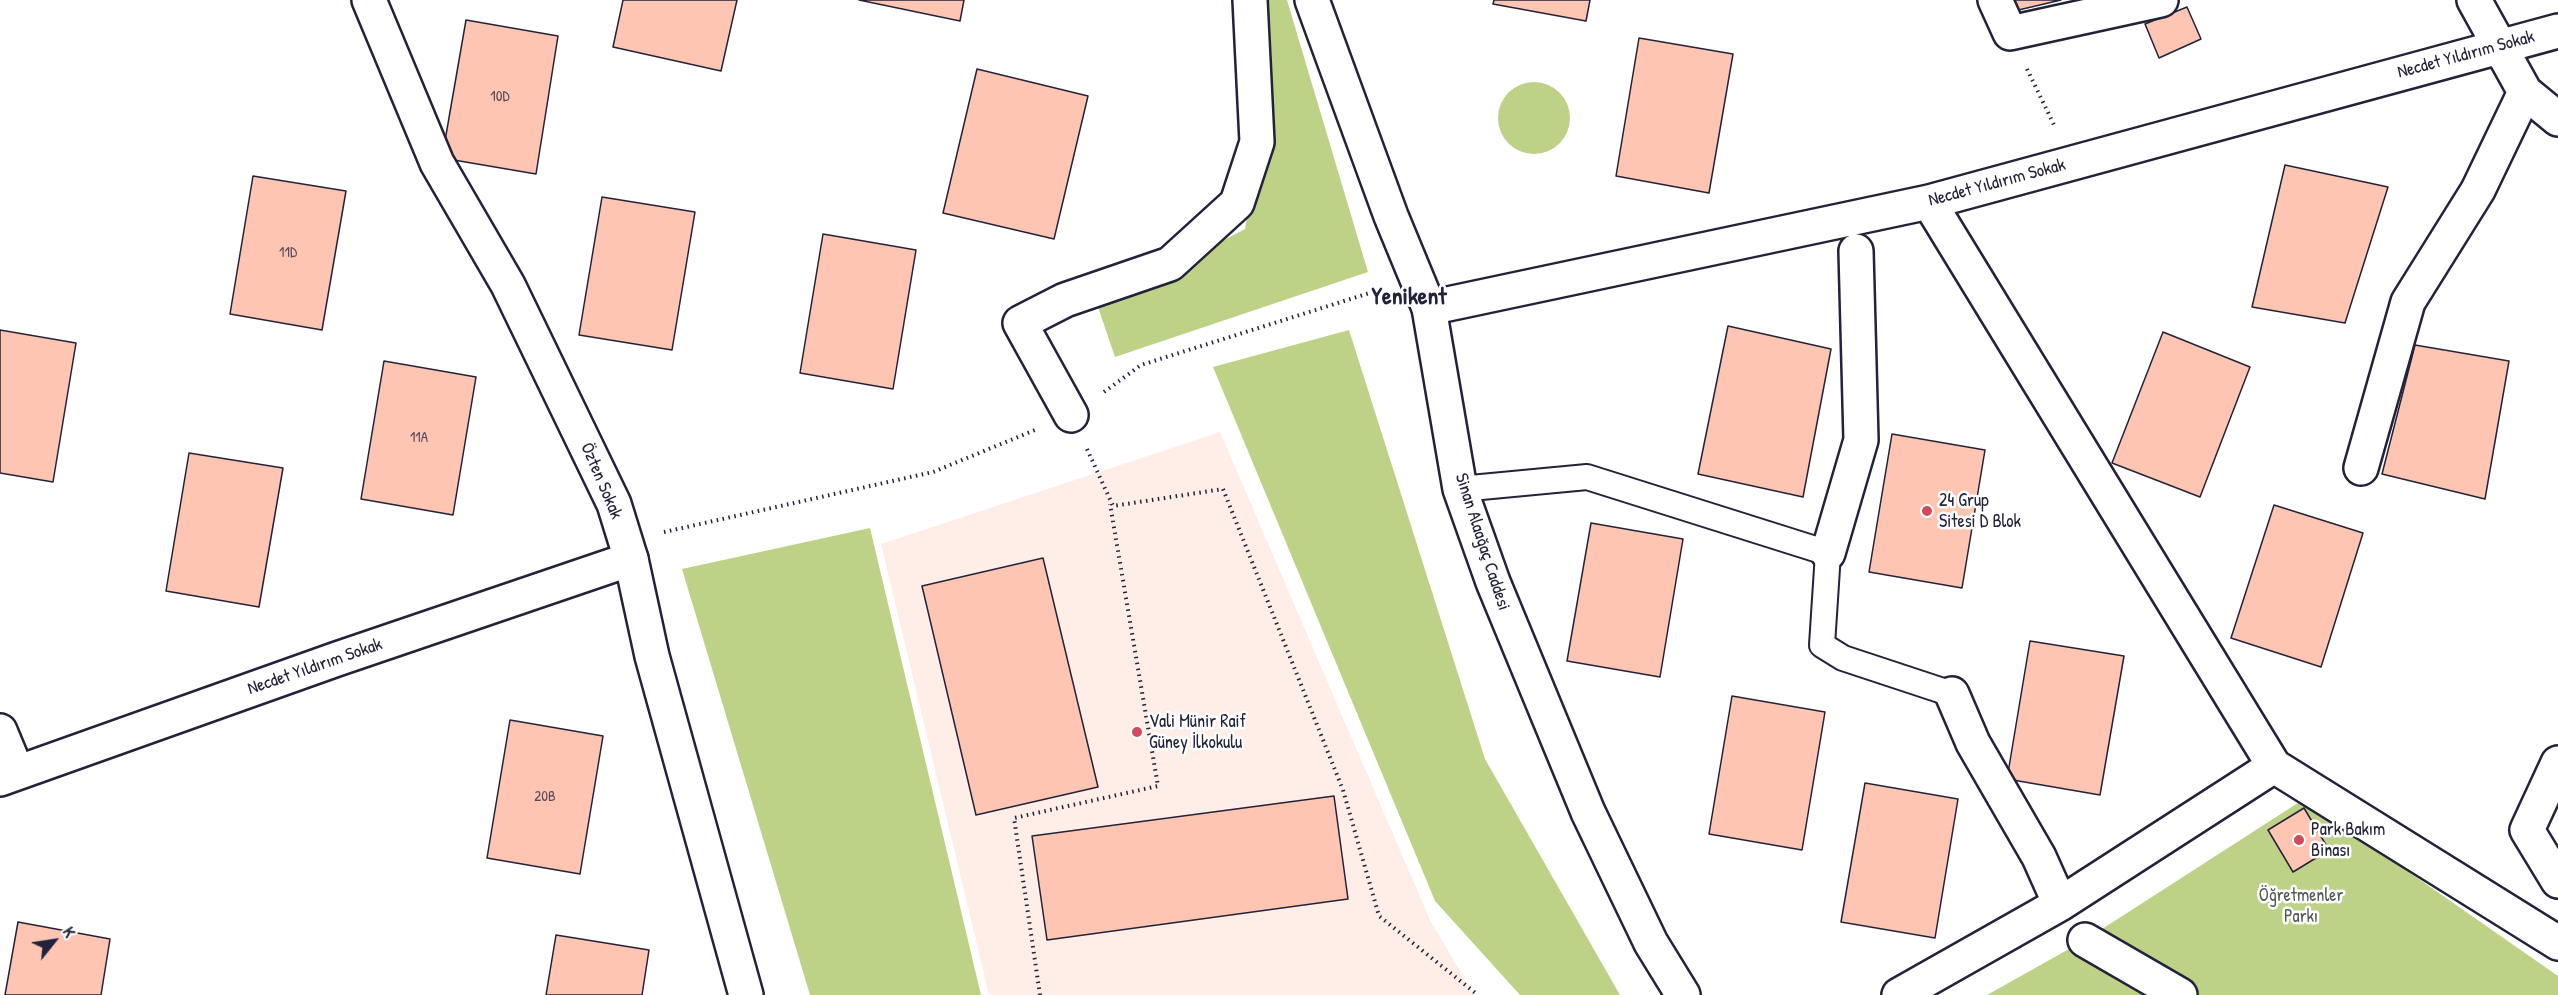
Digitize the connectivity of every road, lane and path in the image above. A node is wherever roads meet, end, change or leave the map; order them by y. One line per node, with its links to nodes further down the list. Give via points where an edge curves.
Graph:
1 (369, 0): 23 (street, Özten Sokak, via 437,163 508,285 614,504)
2 (1250, 0): 18 (street, via 1257,142 1238,202 1170,264 1065,300 1020,323)
3 (1312, 0): 15 (street, Sinan Alaağaç Caddesi)
4 (1995, 0): 8 (street)
5 (2161, 0): 8 (street)
6 (2474, 0): 9 (street)
7 (2558, 31): 9 (street, Necdet Yıldırım Sokak)
8 (2010, 33): 12 (path)
9 (2500, 45): 10 (street); 13 (street, Necdet Yıldırım Sokak)
10 (2525, 92): 11 (street); 19 (street, via 2478,190 2408,302)
11 (2558, 118)
12 (2056, 127)
13 (1929, 202): 16 (street, Necdet Yıldırım Sokak); 28 (street)
14 (1856, 251): 24 (street, via 1861,440)
15 (1417, 278): 16 (street, Sinan Alaağaç Caddesi); 17 (path)
16 (1429, 308): 21 (street, Sinan Alaağaç Caddesi)
17 (1141, 365)
18 (1071, 415): 22 (path)
19 (2361, 468)
20 (933, 472): 23 (path)
21 (1460, 489): 24 (lane, via 1587,477); 39 (street, Sinan Alaağaç Caddesi, via 1493,582 1587,812 1651,943)
22 (1109, 497): 37 (path, via 1158,786 1014,818); 38 (path, via 1113,506 1223,489 1343,790 1379,916)
23 (628, 550): 29 (street, Necdet Yıldırım Sokak); 36 (street, Özten Sokak, via 652,656)
24 (1828, 553): 25 (lane, via 1822,645 1843,658)
25 (1952, 694): 32 (street, via 1973,743 2039,857)
26 (0, 731): 29 (street)
27 (2558, 763): 30 (street, via 2527,830)
28 (2274, 766): 32 (street); 33 (street)
29 (8, 775)
30 (2558, 881)
31 (2558, 890): 33 (street)
32 (2060, 904): 40 (street)
33 (2518, 918): 35 (street)
34 (2085, 940): 41 (street)
35 (2558, 943)
36 (746, 995)
37 (1040, 995)
38 (1478, 995)
39 (1683, 995)
40 (1899, 995)
41 (2180, 995)

